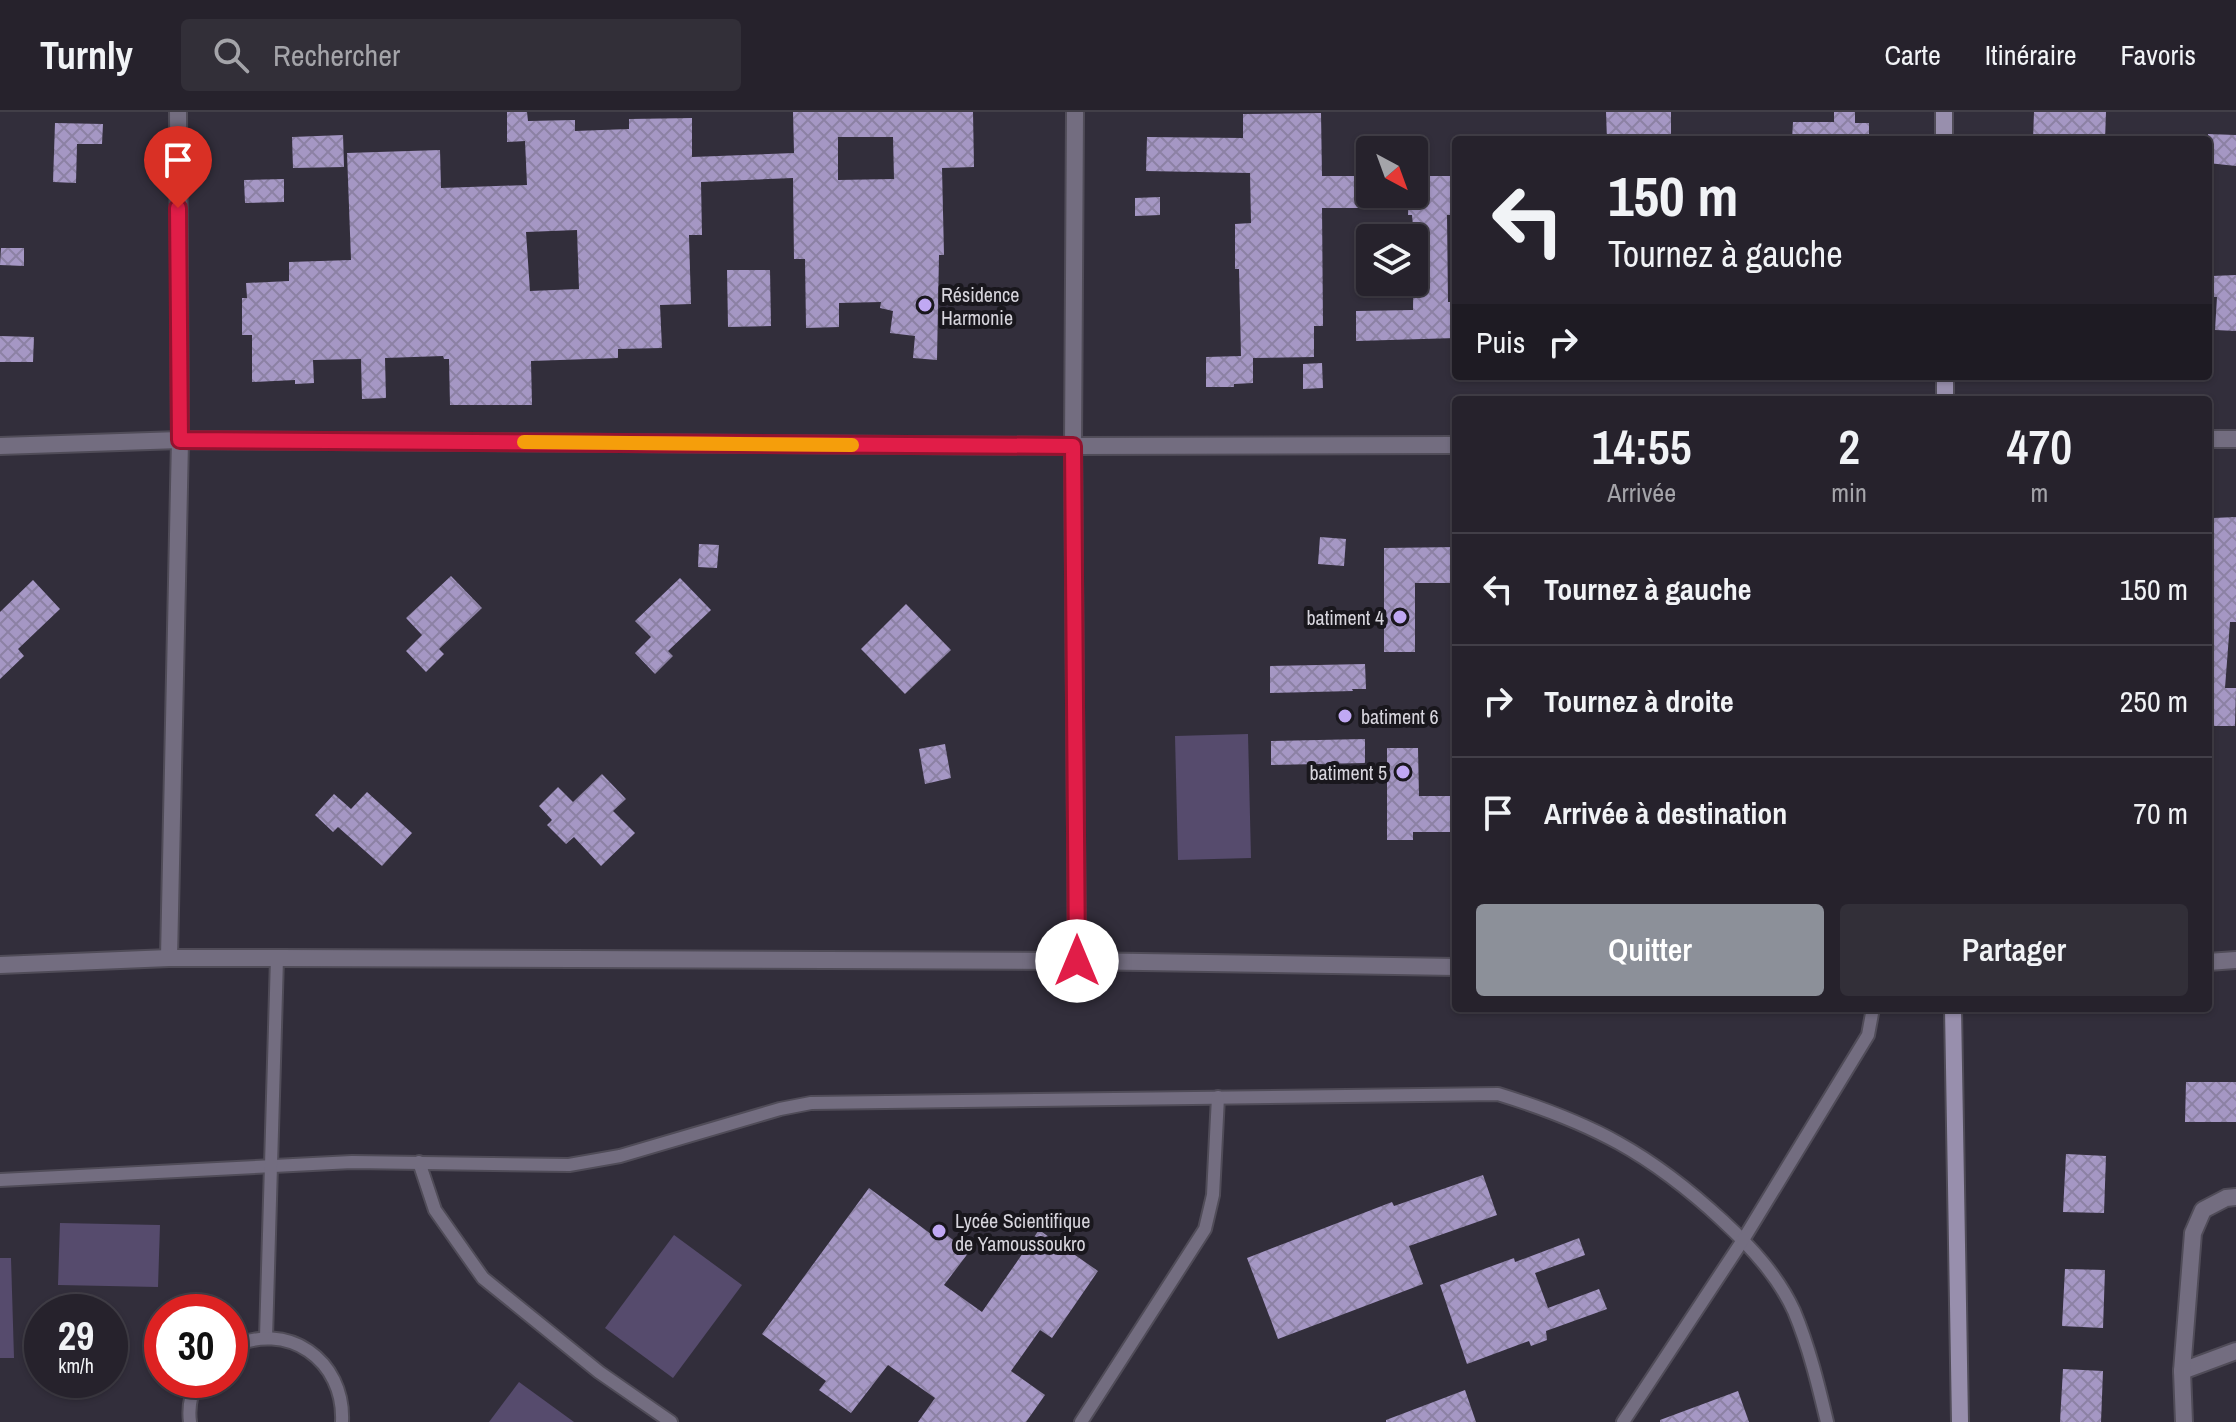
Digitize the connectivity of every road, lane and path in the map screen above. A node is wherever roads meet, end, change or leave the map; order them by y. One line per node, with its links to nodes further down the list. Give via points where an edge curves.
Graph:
1 (178, 112): 7 (street)
2 (1075, 112): 10 (street)
3 (1944, 112): 4 (street)
4 (1944, 136)
5 (2212, 439): 6 (street)
6 (2236, 439)
7 (180, 440): 9 (street); 10 (street); 11 (street)
8 (1452, 445): 10 (street)
9 (0, 446)
10 (1073, 446): 14 (street)
11 (169, 958): 12 (street); 16 (street)
12 (277, 958): 14 (street); 22 (lane)
13 (2236, 960): 15 (street)
14 (1077, 961): 17 (street)
15 (2212, 962)
16 (0, 965)
17 (1452, 967)
18 (1872, 1012): 25 (lane, via 1868,1035)
19 (1953, 1012): 37 (street)
20 (1218, 1097): 21 (lane, via 811,1103 569,1165); 25 (lane, via 1498,1094 1613,1138 1694,1194); 34 (lane, via 1213,1195 1205,1229)
21 (419, 1162): 22 (lane); 33 (lane, via 435,1210 483,1278 599,1372)
22 (273, 1168): 23 (lane); 26 (lane)
23 (0, 1180)
24 (2236, 1197): 29 (street, via 2203,1210 2193,1233)
25 (1743, 1240): 35 (lane); 36 (lane, via 1793,1309)
26 (266, 1338): 27 (lane); 32 (lane, via 313,1353 341,1395)
27 (248, 1340)
28 (2236, 1351): 29 (street)
29 (2182, 1371): 38 (street)
30 (191, 1398): 31 (lane)
31 (190, 1422)
32 (342, 1422)
33 (671, 1422)
34 (1081, 1422)
35 (1623, 1422)
36 (1827, 1422)
37 (1960, 1422)
38 (2184, 1422)

